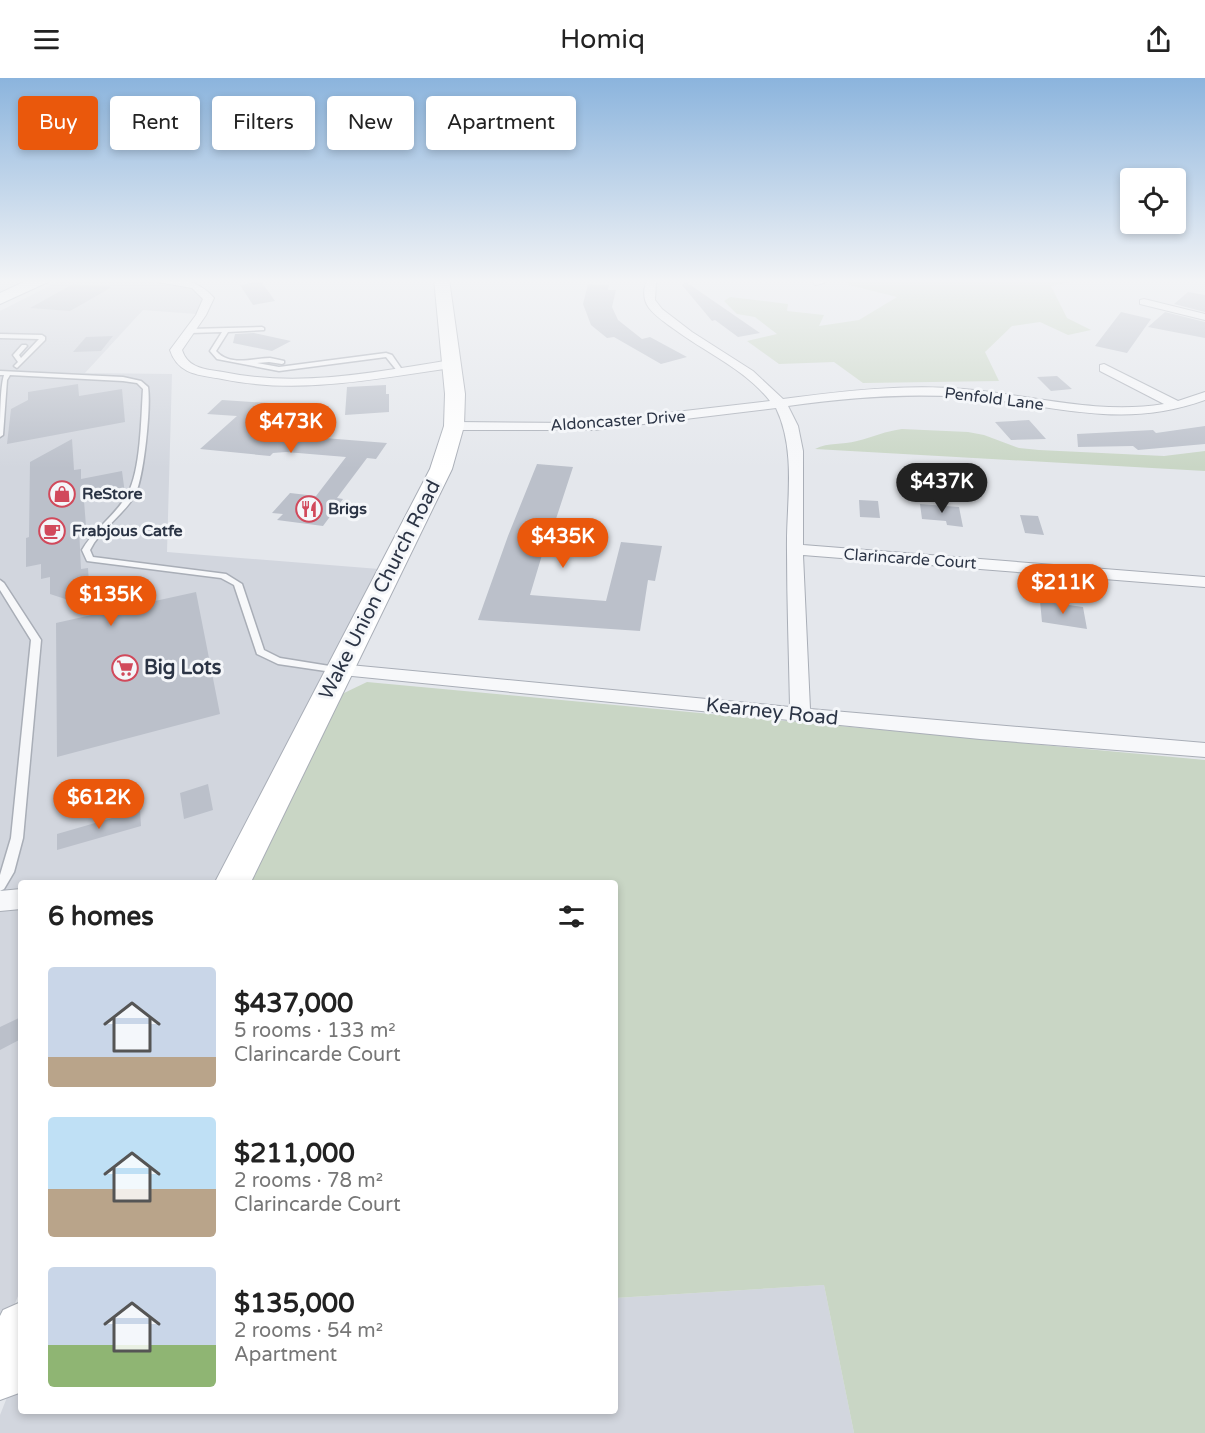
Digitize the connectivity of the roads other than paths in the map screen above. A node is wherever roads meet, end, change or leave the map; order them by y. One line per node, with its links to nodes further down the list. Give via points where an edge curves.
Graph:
1 (28, 342): 2 (lane, via 16,355 19,364)
2 (40, 342)
3 (182, 342): 11 (street, via 176,350 178,360 186,368 276,383 326,382)
4 (219, 342): 7 (lane, via 213,354)
5 (448, 342): 8 (street, Wake Union Church Road)
6 (700, 342): 14 (street, via 759,380)
7 (246, 364): 9 (lane, via 279,369); 9 (lane, via 269,360)
8 (451, 364): 11 (street); 16 (street, Wake Union Church Road)
9 (308, 367): 11 (lane, via 386,355)
10 (1104, 369): 15 (street)
11 (400, 371)
12 (4, 374): 17 (lane); 21 (lane, via 123,379 139,382 146,388 137,476 131,495 93,537 86,550 90,559 223,576 238,584 260,652 278,661)
13 (1205, 396): 15 (street, Penfold Lane)
14 (781, 404): 15 (street, Penfold Lane, via 918,391 963,393 1070,409 1136,411); 16 (street, Aldoncaster Drive, via 581,427); 18 (street, via 795,438)
15 (1177, 406)
16 (454, 426): 21 (street, Wake Union Church Road, via 441,469)
17 (0, 435)
18 (795, 549): 19 (street, Clarincarde Court); 22 (street)
19 (1205, 582)
20 (0, 583): 25 (lane, via 36,640 17,838)
21 (339, 670): 22 (street, Kearney Road); 24 (street, Wake Union Church Road)
22 (800, 715): 23 (street, Kearney Road)
23 (1205, 750)
24 (234, 880)
25 (0, 886)
26 (18, 899): 27 (street)
27 (0, 901)
28 (18, 1335): 29 (street)
29 (0, 1374)

